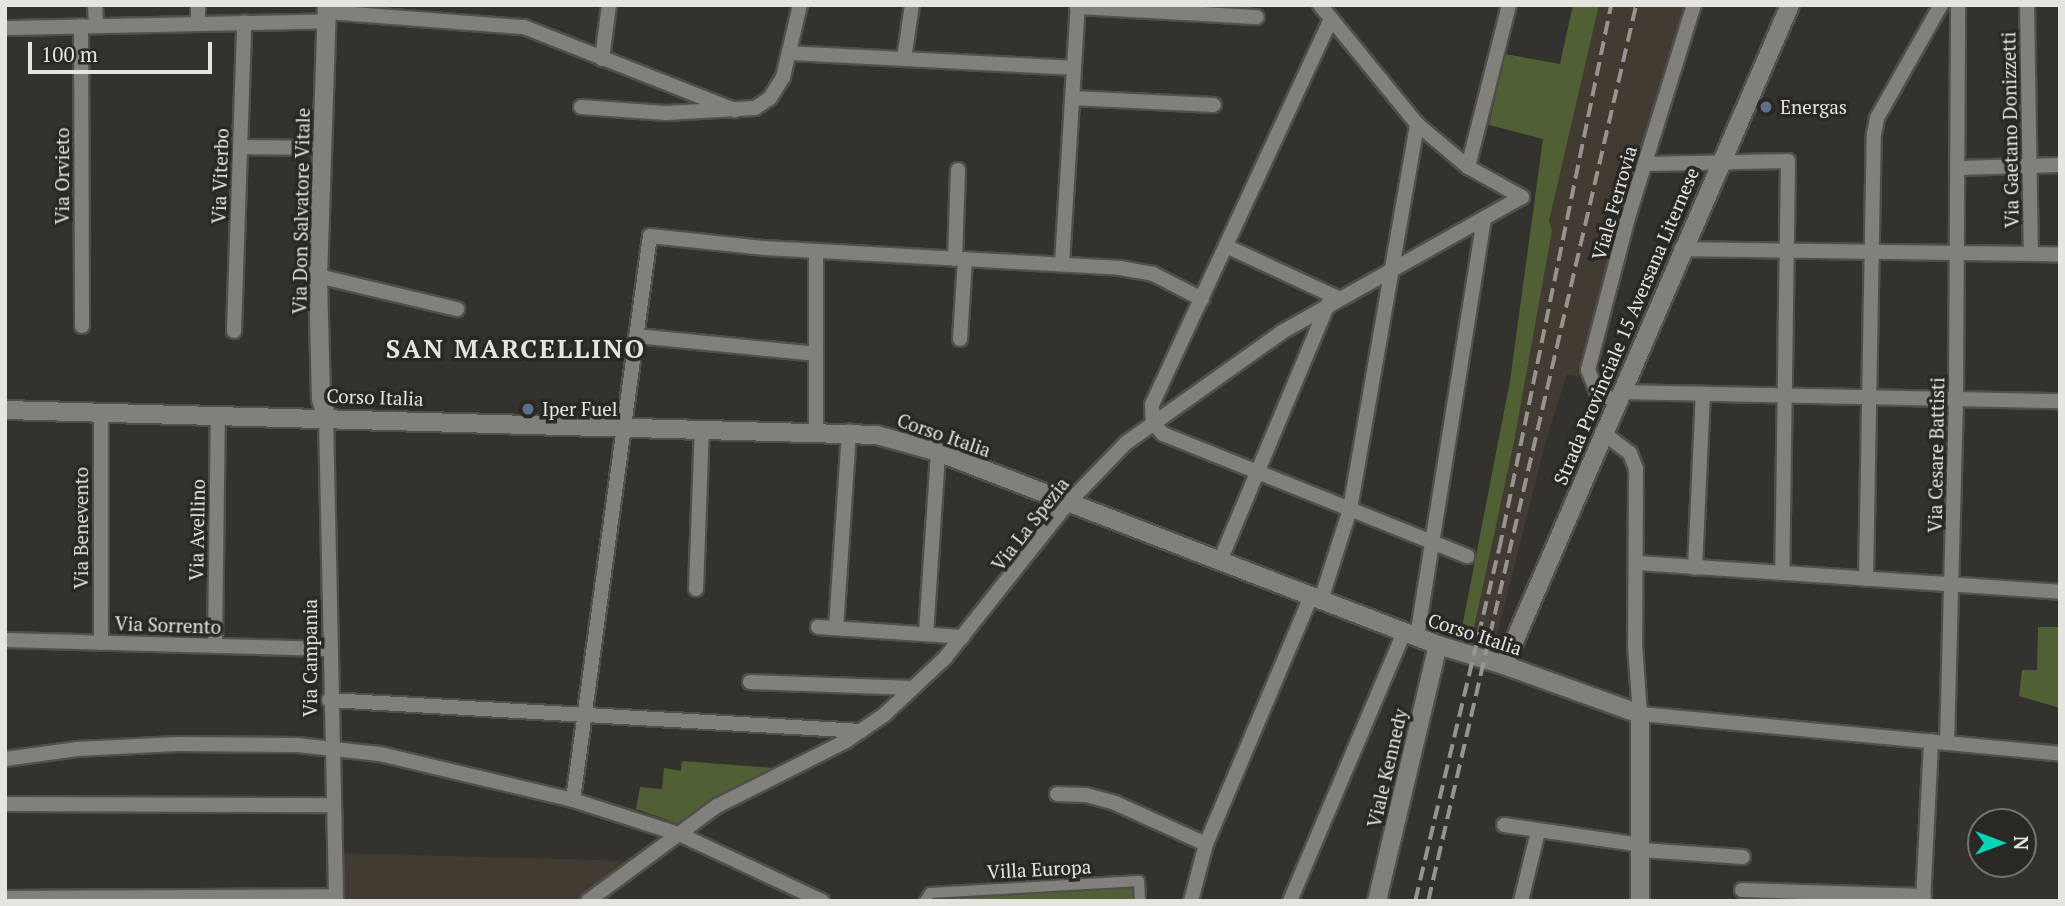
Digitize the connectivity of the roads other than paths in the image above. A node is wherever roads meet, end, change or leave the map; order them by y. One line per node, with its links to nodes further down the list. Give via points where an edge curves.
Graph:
1 (95, 5): 20 (street)
2 (198, 5): 18 (street)
3 (609, 5): 23 (street)
4 (800, 5): 22 (street)
5 (912, 5): 24 (street)
6 (1320, 5): 16 (street)
7 (1509, 5): 36 (street)
8 (1694, 5): 34 (street, Viale Ferrovia)
9 (1790, 5): 33 (street, Strada Provinciale 15 Aversana Liternese)
10 (1941, 5): 44 (street, via 1877,118)
11 (1958, 5): 38 (street, Via Cesare Battisti)
12 (2027, 5): 37 (street, Via Gaetano Donizzetti)
13 (1078, 6): 15 (street); 25 (street)
14 (327, 13): 17 (street); 23 (street, via 524,27); 32 (street, Via Don Salvatore Vitale)
15 (1257, 17)
16 (1331, 19): 30 (street); 41 (street)
17 (244, 23): 18 (street); 31 (street, Via Viterbo)
18 (198, 24): 20 (street)
19 (80, 26): 20 (street); 21 (street); 56 (street, Via Orvieto)
20 (96, 26)
21 (5, 28)
22 (789, 53): 24 (street); 29 (street, via 783,77 770,98 755,108)
23 (602, 59): 29 (street)
24 (904, 59): 25 (street)
25 (1074, 68): 26 (street)
26 (1072, 98): 27 (street); 50 (street)
27 (1214, 105)
28 (582, 107): 29 (street, via 666,113)
29 (735, 110)
30 (1417, 124): 36 (street); 51 (street)
31 (240, 147): 32 (street); 57 (street, Via Viterbo)
32 (322, 148): 52 (street, Via Don Salvatore Vitale)
33 (1721, 161): 34 (street); 42 (street, via 1788,161); 43 (street, Strada Provinciale 15 Aversana Liternese)
34 (1645, 164): 62 (street, Viale Ferrovia, via 1588,370 1593,387)
35 (2060, 165): 37 (street)
36 (1468, 167): 40 (street, Via La Spezia, via 1522,197)
37 (2030, 167): 38 (street); 47 (street, Via Gaetano Donizzetti)
38 (1959, 168): 46 (street, Via Cesare Battisti)
39 (958, 170): 49 (street)
40 (1484, 218): 51 (street, Via La Spezia); 81 (street)
41 (1226, 246): 53 (street); 54 (street)
42 (1786, 248): 43 (street); 44 (street); 63 (street)
43 (1681, 249): 62 (street, Strada Provinciale 15 Aversana Liternese)
44 (1872, 249): 46 (street); 64 (street)
45 (816, 251): 49 (street); 58 (street, via 650,236); 60 (street)
46 (1958, 251): 47 (street); 65 (street, Via Cesare Battisti)
47 (2031, 253): 48 (street)
48 (2060, 254)
49 (960, 259): 50 (street); 59 (street)
50 (1062, 264): 53 (street, via 1153,274)
51 (1395, 265): 54 (street, Via La Spezia); 80 (street)
52 (318, 276): 55 (street); 70 (street, Via Don Salvatore Vitale, via 321,399)
53 (1202, 299): 71 (street, via 1152,405)
54 (1333, 301): 71 (street, Via La Spezia); 78 (street)
55 (457, 309)
56 (82, 326)
57 (234, 331)
58 (636, 336): 60 (street); 72 (street)
59 (960, 339)
60 (815, 354): 74 (street)
61 (1703, 395): 62 (street); 63 (street); 85 (street)
62 (1618, 397): 76 (street, Strada Provinciale 15 Aversana Liternese)
63 (1781, 397): 64 (street); 86 (street)
64 (1869, 398): 65 (street); 87 (street)
65 (1956, 401): 66 (street); 88 (street, Via Cesare Battisti)
66 (2060, 401)
67 (5, 410): 68 (street, Corso Italia)
68 (101, 413): 69 (street, Corso Italia); 98 (street, Via Benevento)
69 (218, 415): 70 (street, Corso Italia); 100 (street, Via Avellino)
70 (326, 416): 72 (street, Corso Italia); 101 (street, Via Campania)
71 (1153, 423): 78 (street, via 1163,434); 79 (street, Via La Spezia, via 1126,443)
72 (624, 426): 73 (street, Corso Italia); 106 (street)
73 (702, 428): 74 (street, Corso Italia); 89 (street)
74 (816, 431): 75 (street, Corso Italia)
75 (849, 431): 77 (street, Corso Italia); 93 (street)
76 (1602, 432): 84 (street, via 1634,459); 102 (street, Strada Provinciale 15 Aversana Liternese)
77 (938, 452): 79 (street, Corso Italia); 94 (street)
78 (1256, 472): 80 (street); 83 (street)
79 (1068, 503): 83 (street, Corso Italia); 96 (street, Via La Spezia)
80 (1350, 509): 81 (street); 91 (street)
81 (1432, 542): 82 (street); 95 (street)
82 (1467, 556)
83 (1220, 561): 91 (street, Corso Italia)
84 (1637, 563): 85 (street); 107 (street, via 1635,645)
85 (1695, 568): 86 (street)
86 (1782, 572): 87 (street)
87 (1867, 579): 88 (street)
88 (1953, 584): 90 (street); 110 (street, Via Cesare Battisti)
89 (695, 589)
90 (2060, 592)
91 (1316, 599): 95 (street, Corso Italia); 121 (street)
92 (818, 627): 93 (street)
93 (836, 628): 94 (street)
94 (926, 634): 96 (street)
95 (1410, 635): 99 (street, Corso Italia); 134 (street)
96 (963, 637): 104 (street, Via La Spezia)
97 (5, 640): 98 (street, Via Sorrento)
98 (101, 643): 100 (street, Via Sorrento)
99 (1438, 645): 102 (street, Corso Italia); 135 (street, Viale Kennedy)
100 (215, 646): 101 (street, Via Sorrento)
101 (330, 649): 105 (street, Via Campania)
102 (1504, 665): 107 (street, Corso Italia)
103 (750, 682): 104 (street)
104 (914, 688): 108 (street, Via La Spezia)
105 (329, 700): 106 (street); 111 (street, Via Campania)
106 (585, 714): 108 (street); 115 (street)
107 (1640, 714): 109 (street); 122 (street)
108 (861, 731): 120 (street, Via La Spezia, via 717,806)
109 (1931, 741): 110 (street); 128 (street)
110 (1947, 743): 112 (street)
111 (330, 747): 113 (street, via 177,744 77,748); 115 (street, via 459,770); 117 (street, Via Campania)
112 (2060, 754)
113 (5, 759)
114 (1057, 794): 121 (street, via 1115,803)
115 (573, 800): 120 (street)
116 (5, 804): 117 (street)
117 (332, 805): 127 (street, Via Campania)
118 (1504, 825): 119 (street)
119 (1538, 831): 122 (street); 136 (street)
120 (679, 834): 129 (street, Via La Spezia); 130 (street)
121 (1206, 844): 133 (street)
122 (1641, 848): 123 (street); 137 (street)
123 (1743, 857)
124 (1742, 890): 125 (street)
125 (1824, 897): 128 (street)
126 (5, 898): 127 (street)
127 (336, 899)
128 (1924, 899)
129 (587, 901)
130 (822, 901)
131 (925, 901): 132 (street, Villa Europa, via 930,893 1139,881)
132 (1140, 901)
133 (1191, 901)
134 (1290, 901)
135 (1377, 901)
136 (1521, 901)
137 (1640, 901)

